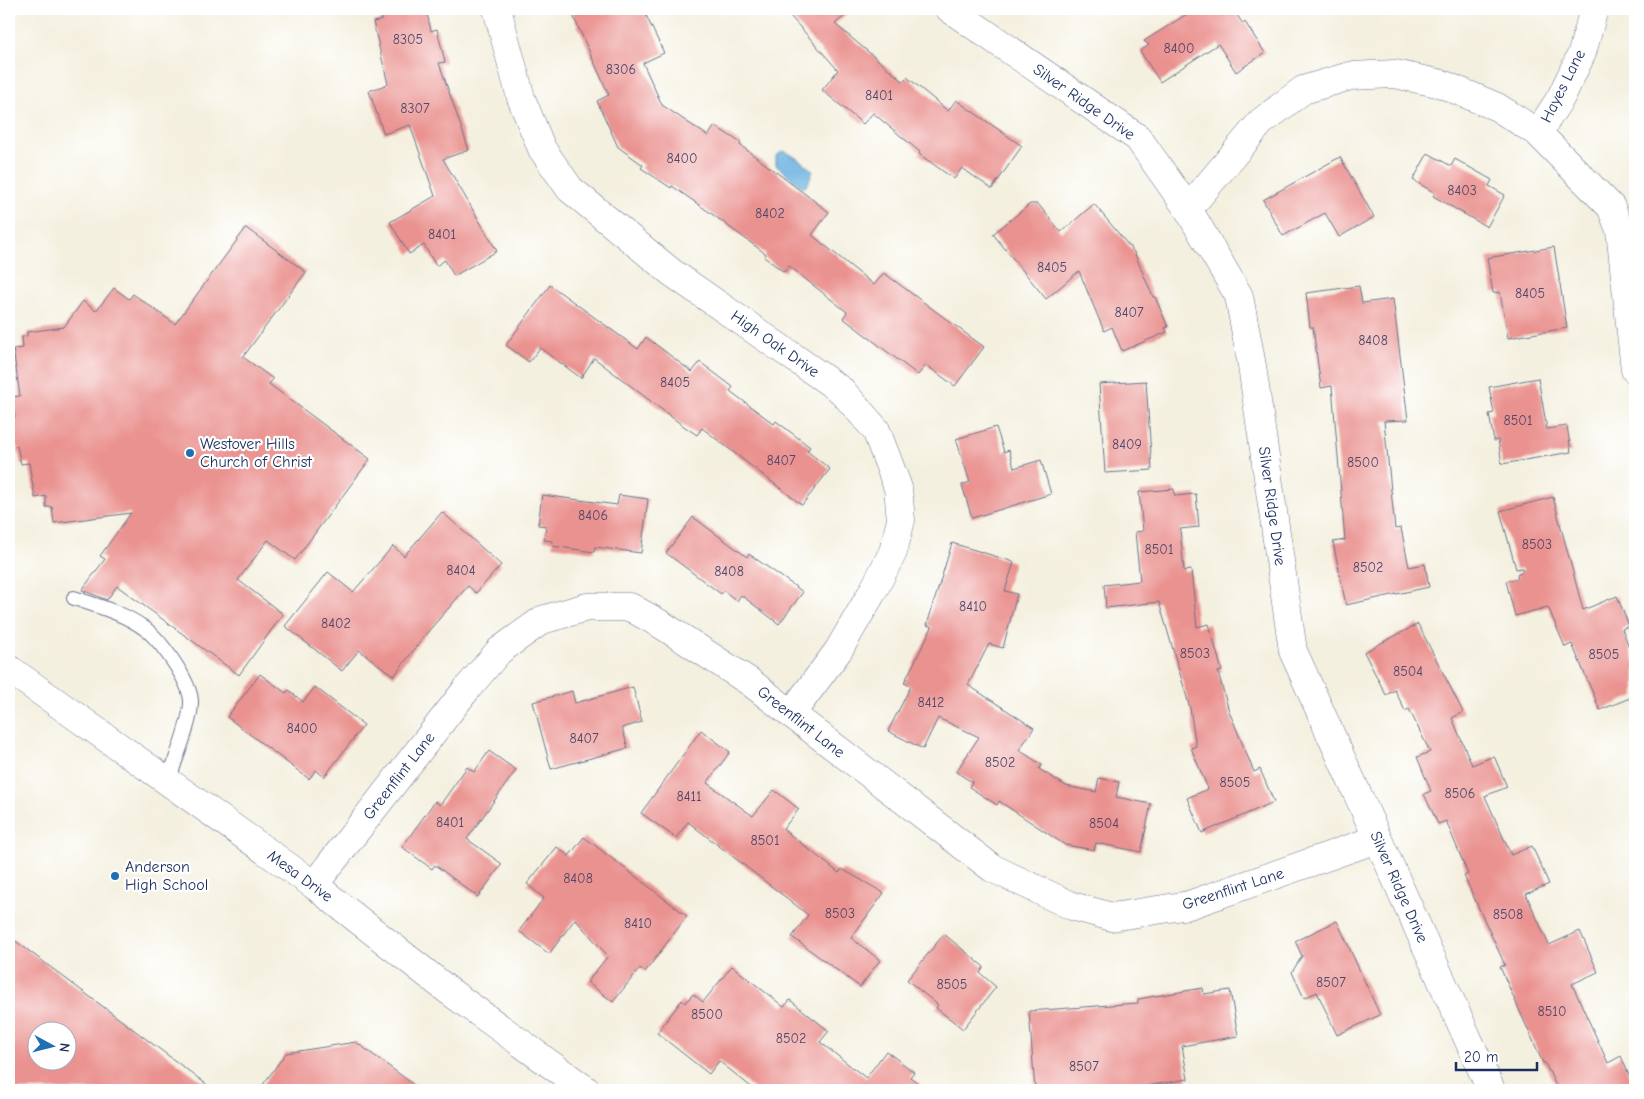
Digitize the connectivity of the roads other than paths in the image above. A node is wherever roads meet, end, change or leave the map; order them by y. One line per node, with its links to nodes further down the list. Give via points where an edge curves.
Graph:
1 (497, 9): 9 (street, High Oak Drive, via 521,98 542,149 570,190 671,272 842,391 876,430 898,488 901,520 893,552 838,651)
2 (950, 9): 5 (street, Silver Ridge Drive, via 1138,138)
3 (1594, 9): 4 (street, Hayes Lane, via 1582,53 1561,97)
4 (1538, 133): 5 (street, via 1497,106 1442,84 1395,74 1350,76 1303,90 1262,122); 6 (street, via 1611,207 1620,230)
5 (1188, 209): 11 (street, Silver Ridge Drive, via 1239,296 1292,652)
6 (1635, 370)
7 (74, 598): 10 (lane, via 126,617 145,628 186,681 191,701)
8 (9, 669): 10 (street, Mesa Drive)
9 (791, 714): 11 (street, Greenflint Lane, via 992,868 1072,906 1112,917 1189,905); 12 (street, Greenflint Lane, via 700,648 630,607 587,607 542,620 499,651)
10 (168, 782): 12 (street, Mesa Drive)
11 (1377, 839): 14 (street, Silver Ridge Drive)
12 (314, 885): 13 (street, Mesa Drive, via 449,991)
13 (586, 1090)
14 (1491, 1090)

